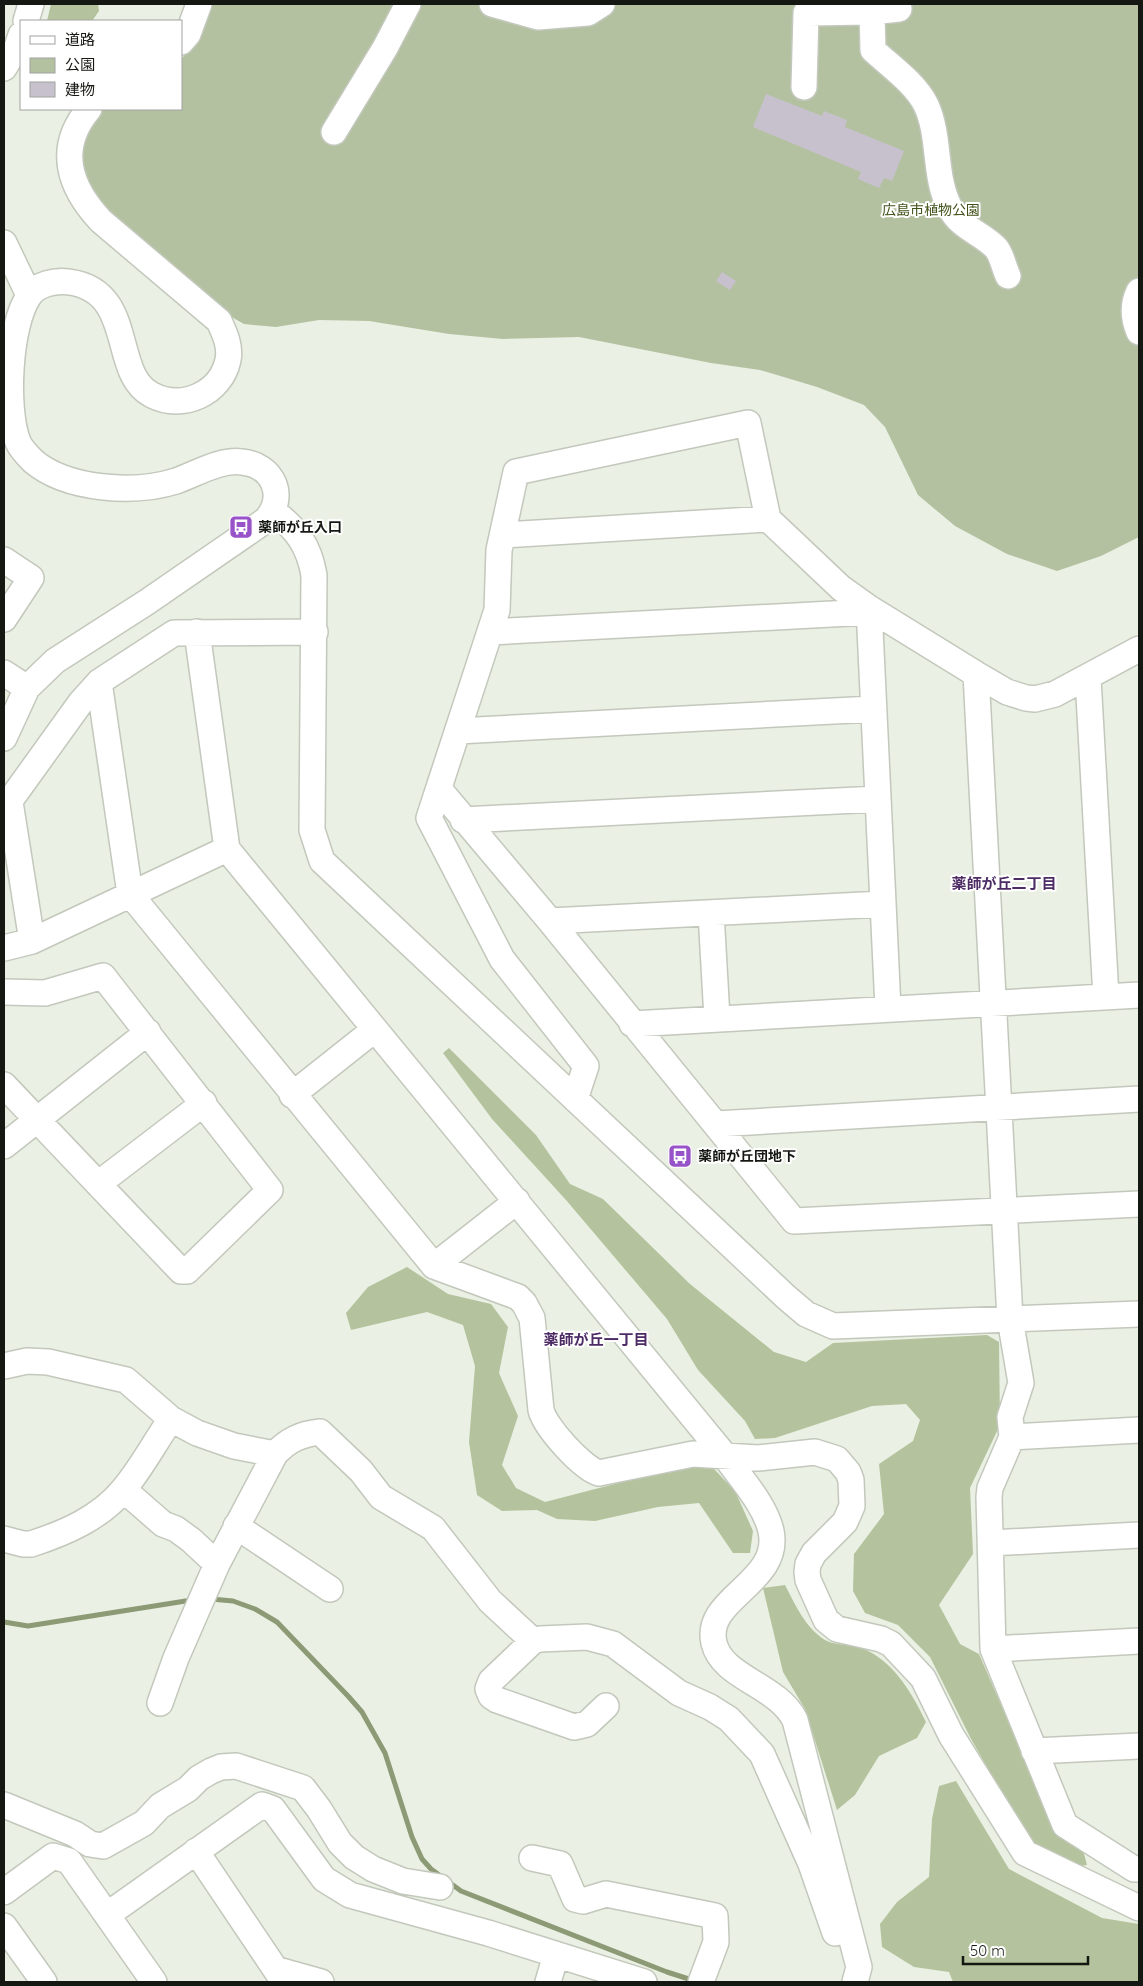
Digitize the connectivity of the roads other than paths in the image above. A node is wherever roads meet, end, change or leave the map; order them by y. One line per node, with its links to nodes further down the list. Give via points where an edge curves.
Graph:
1 (31, 4): 8 (street)
2 (199, 4): 10 (street, via 188,34)
3 (408, 4): 14 (street)
4 (492, 4): 5 (street, via 538,17 588,13)
5 (602, 4)
6 (898, 4): 7 (street, via 899,10)
7 (872, 8): 12 (street, via 806,13); 16 (street, via 873,50 918,91 926,104 932,120 940,184 951,211 996,249)
8 (26, 20)
9 (20, 38): 11 (street)
10 (182, 41)
11 (4, 68)
12 (804, 88)
13 (88, 110): 18 (street, via 78,122 71,142 70,161 84,202 101,221 219,321 229,358 222,376 192,400 171,401 151,395 139,383 130,366 117,321 104,300 90,288 69,282 43,284)
14 (334, 132)
15 (4, 243): 18 (street)
16 (1008, 276)
17 (1139, 291): 19 (street, via 1133,316)
18 (29, 295): 20 (street, via 20,315 11,377 13,425 18,443 26,454 42,467 65,478 120,487 151,487 228,463 250,463 260,466 272,480 276,500)
19 (1139, 332)
20 (273, 511): 27 (street, via 295,529 307,548 314,575); 34 (street, via 266,520 147,602 72,649)
21 (768, 519): 22 (street); 22 (street, via 748,423 516,472); 24 (street)
22 (503, 535): 28 (street, via 499,550 500,594)
23 (4, 560): 25 (street, via 30,578)
24 (869, 610): 28 (street); 31 (street); 35 (street)
25 (4, 619)
26 (197, 632): 27 (street); 33 (street, via 174,633); 42 (street)
27 (315, 632): 60 (street, via 312,830 322,861)
28 (490, 632): 36 (street)
29 (1139, 649): 32 (street)
30 (4, 673): 34 (street)
31 (976, 674): 32 (street, via 1016,696 1035,699 1055,694); 52 (street)
32 (1088, 678): 51 (street)
33 (99, 682): 40 (street); 43 (street)
34 (27, 688): 37 (street)
35 (872, 709): 36 (street); 39 (street)
36 (458, 731): 38 (street)
37 (4, 738)
38 (439, 789): 41 (street); 60 (street, via 429,818 480,918 502,959 586,1066)
39 (877, 799): 41 (street); 44 (street)
40 (7, 805): 47 (street)
41 (463, 820): 46 (street)
42 (226, 849): 43 (street); 56 (street)
43 (130, 894): 47 (street); 59 (street)
44 (882, 904): 45 (street); 53 (street)
45 (711, 913): 46 (street); 54 (street)
46 (550, 921): 55 (street)
47 (32, 941): 48 (street)
48 (4, 948)
49 (4, 992): 57 (street, via 45,993 103,976)
50 (1139, 995): 51 (street)
51 (1106, 997): 52 (street)
52 (993, 1002): 53 (street); 63 (street)
53 (888, 1008): 54 (street)
54 (718, 1018): 55 (street)
55 (632, 1024): 65 (street)
56 (374, 1030): 59 (street); 68 (street)
57 (148, 1032): 62 (street); 64 (street)
58 (4, 1085): 64 (street)
59 (292, 1095): 71 (street)
60 (575, 1099): 73 (street, via 806,1314 833,1326)
61 (1139, 1100): 63 (street)
62 (204, 1104): 67 (street); 67 (street, via 270,1190 187,1271 181,1271)
63 (1000, 1107): 65 (street); 70 (street)
64 (38, 1120): 66 (street); 67 (street)
65 (716, 1124): 70 (street, via 794,1221)
66 (4, 1146)
67 (98, 1184)
68 (517, 1201): 71 (street); 79 (street)
69 (1139, 1204): 70 (street)
70 (1004, 1211): 73 (street)
71 (434, 1266): 79 (street, via 524,1302 532,1318 542,1417 592,1471 606,1473 693,1454)
72 (1139, 1314): 73 (street)
73 (1010, 1319): 77 (street, via 1021,1383 1010,1417)
74 (4, 1366): 75 (street, via 27,1361 48,1362 126,1380)
75 (170, 1419): 78 (street, via 220,1443); 80 (street)
76 (1139, 1430): 77 (street)
77 (1012, 1437): 84 (street, via 990,1488)
78 (275, 1454): 81 (street); 88 (street, via 299,1435 320,1432 361,1471 381,1498 433,1528 490,1601)
79 (725, 1456): 102 (street, via 758,1458 815,1452 830,1455 843,1465 853,1489 849,1515 818,1547 808,1564 808,1580 826,1620 837,1629 891,1644 923,1678 951,1735 1025,1853); 113 (street, via 767,1518 772,1540 769,1557 762,1570 717,1618 713,1642 725,1663 780,1699 795,1720 859,1967)
80 (124, 1490): 83 (street, via 79,1526 53,1537 23,1544); 85 (street, via 163,1524 191,1540)
81 (236, 1526): 85 (street); 86 (street)
82 (1139, 1535): 84 (street)
83 (4, 1539)
84 (992, 1543): 89 (street)
85 (216, 1564): 90 (street)
86 (330, 1589)
87 (1139, 1641): 89 (street)
88 (533, 1642): 91 (street, via 491,1681 488,1689 491,1696 574,1727 587,1724); 113 (street, via 588,1637 613,1644 679,1694 710,1707 736,1726 762,1754 811,1864)
89 (993, 1649): 93 (street)
90 (160, 1703)
91 (606, 1706)
92 (1139, 1746): 93 (street)
93 (1034, 1751): 99 (street, via 1065,1825)
94 (4, 1804): 95 (street, via 97,1846)
95 (110, 1843): 97 (street, via 104,1854 92,1856 59,1843); 100 (street, via 144,1823 160,1806 210,1771 221,1766 236,1766 303,1788 340,1843 373,1869 403,1881)
96 (196, 1851): 103 (street); 105 (street, via 262,1805 273,1809 324,1879 334,1887 366,1901); 106 (street)
97 (53, 1856): 101 (street); 103 (street, via 69,1861)
98 (532, 1858): 107 (street, via 560,1864 575,1899 583,1901 606,1894 715,1916 716,1942)
99 (1137, 1870)
100 (440, 1887)
101 (4, 1892)
102 (1139, 1908)
103 (107, 1915): 109 (street)
104 (4, 1926): 108 (street)
105 (556, 1954): 111 (street); 112 (street)
106 (281, 1976): 110 (street)
107 (702, 1977)
108 (44, 1982)
109 (154, 1982)
110 (321, 1982)
111 (548, 1982)
112 (644, 1982)
113 (854, 1982)

